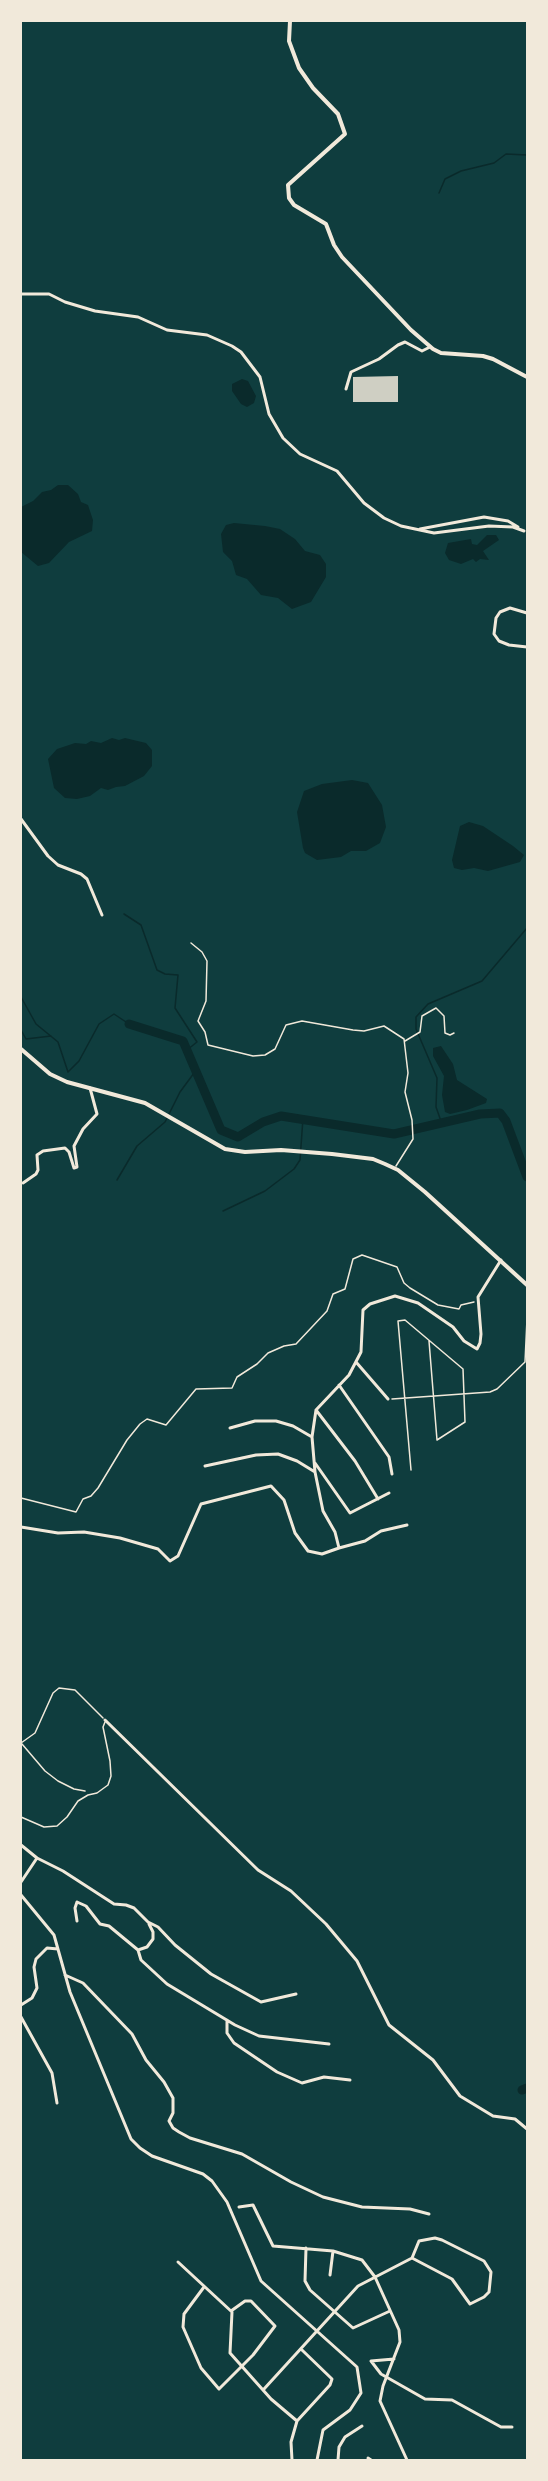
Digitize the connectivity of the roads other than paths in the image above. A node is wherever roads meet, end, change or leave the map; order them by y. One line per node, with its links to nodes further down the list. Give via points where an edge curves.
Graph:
1 (290, 21): 3 (street, via 289,40 299,68 338,114 345,134 288,185 289,198 326,224 342,257)
2 (21, 294): 6 (street, via 49,294 79,307 138,317 167,330 207,335 232,346 260,377 269,414 283,438 300,454 337,471 364,503 384,518)
3 (430, 347): 4 (street, via 441,353 493,359); 5 (street, via 422,351 405,342 398,345 351,372)
4 (527, 377)
5 (346, 389)
6 (418, 530): 7 (street, via 434,533 489,526); 7 (street, via 484,517 508,521)
7 (525, 532)
8 (527, 613): 9 (street, via 510,609 500,612 494,634 509,645)
9 (527, 647)
10 (21, 819): 11 (street, via 48,856 87,879)
11 (102, 915)
12 (191, 943): 14 (lane, via 207,961 206,1001 198,1021 208,1045 253,1056 264,1054 275,1048 286,1025 302,1021 364,1031 384,1026)
13 (454, 1033): 14 (lane, via 445,1033 444,1016 436,1008 422,1016 420,1032)
14 (405, 1041): 17 (lane, via 405,1092 413,1139)
15 (21, 1049): 16 (street, via 50,1074)
16 (90, 1088): 17 (street, via 145,1103 225,1149 373,1159); 18 (street, via 97,1114 75,1146 77,1167 74,1168 65,1149 43,1151 37,1155 36,1174)
17 (395, 1169): 19 (street)
18 (23, 1183)
19 (501, 1260): 20 (street); 23 (street, via 478,1302 481,1334 477,1349 418,1303 395,1296 363,1310 363,1340)
20 (527, 1284)
21 (527, 1318): 25 (lane, via 525,1362 497,1389)
22 (429, 1341): 25 (lane, via 463,1369); 26 (lane); 27 (lane, via 405,1320 398,1321)
23 (356, 1362): 24 (street); 28 (street)
24 (339, 1385): 29 (street); 36 (street, via 389,1457)
25 (463, 1394): 26 (lane); 26 (lane, via 465,1422 437,1440)
26 (433, 1396): 27 (lane)
27 (406, 1397): 28 (lane); 34 (lane)
28 (390, 1399)
29 (316, 1410): 31 (street); 38 (street)
30 (230, 1428): 31 (street, via 255,1421 276,1421)
31 (312, 1437): 32 (street)
32 (314, 1461): 35 (street); 38 (street, via 350,1513)
33 (205, 1466): 35 (street, via 278,1454)
34 (411, 1470)
35 (315, 1472): 41 (street, via 323,1511)
36 (392, 1474)
37 (389, 1493): 38 (street)
38 (378, 1499)
39 (407, 1525): 41 (street)
40 (21, 1527): 41 (street, via 127,1540 158,1549 170,1561 178,1556 201,1504 271,1486 284,1500 295,1533 308,1551 322,1554)
41 (339, 1548)
42 (105, 1720): 43 (lane, via 111,1776 108,1785 78,1801 57,1826 44,1827); 60 (street, via 258,1870 291,1891 326,1924 357,1960 389,2025 433,2060 460,2096 493,2115 515,2119)
43 (21, 1817)
44 (21, 1845): 45 (street)
45 (37, 1858): 46 (street); 49 (street, via 114,1904 134,1908)
46 (21, 1882)
47 (21, 1895): 50 (street, via 54,1935)
48 (76, 1921): 51 (street, via 77,1902)
49 (148, 1922): 51 (street, via 153,1939); 53 (street, via 159,1927 211,1974 261,2002)
50 (58, 1949): 52 (street); 54 (street, via 47,1948 36,1959 37,1988 32,1998)
51 (138, 1950): 56 (street, via 141,1959 167,1984)
52 (65, 1975): 62 (street, via 83,1983 132,2034 173,2098 170,2121 179,2132 242,2154 323,2197 362,2207); 73 (street, via 131,2139 152,2156 212,2181 226,2202 261,2281)
53 (296, 1994)
54 (21, 2005)
55 (21, 2017): 59 (street, via 52,2073)
56 (227, 2020): 57 (street, via 258,2036); 58 (street, via 227,2033 234,2043 277,2072 302,2083 324,2077)
57 (329, 2044)
58 (350, 2080)
59 (57, 2103)
60 (527, 2129)
61 (239, 2208): 63 (street, via 253,2205 273,2246)
62 (429, 2214)
63 (306, 2248): 64 (street); 72 (street, via 305,2281)
64 (333, 2251): 67 (street); 68 (street, via 362,2260)
65 (412, 2258): 65 (street, via 419,2241 442,2240 484,2261 491,2272 489,2292 470,2304 452,2279); 68 (street)
66 (178, 2262): 69 (street)
67 (330, 2275)
68 (375, 2277): 71 (street); 72 (street, via 358,2286)
69 (204, 2287): 70 (street); 76 (street, via 184,2314 183,2327 201,2368 219,2389)
70 (231, 2311): 76 (street, via 230,2353); 76 (street, via 251,2301 276,2326)
71 (390, 2311): 72 (street, via 354,2328); 75 (street, via 399,2330 400,2342)
72 (333, 2312): 73 (street)
73 (318, 2333): 74 (street); 82 (street, via 357,2367 362,2393 350,2410 323,2430)
74 (302, 2350): 77 (street); 78 (street, via 332,2379)
75 (394, 2359): 80 (street, via 371,2361 381,2374 425,2399 452,2400 501,2427); 84 (street, via 380,2402)
76 (242, 2365): 77 (street)
77 (264, 2390): 78 (street)
78 (297, 2421): 81 (street, via 291,2442)
79 (362, 2426): 83 (street, via 345,2437)
80 (512, 2427)
81 (292, 2460)
82 (317, 2460)
83 (338, 2460)
84 (407, 2460)

